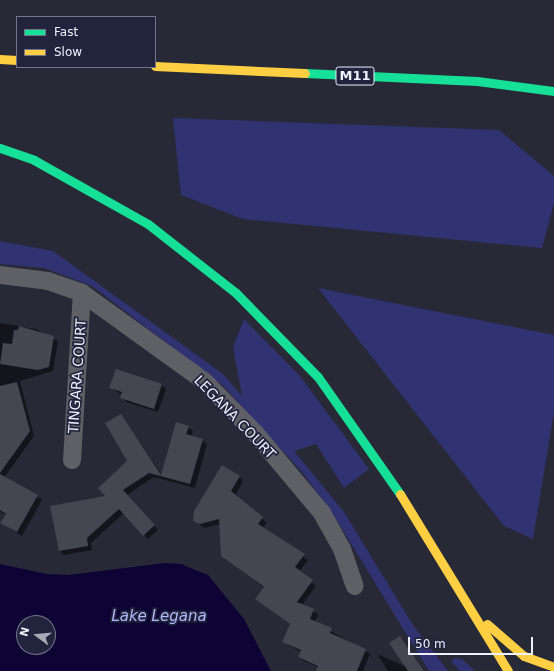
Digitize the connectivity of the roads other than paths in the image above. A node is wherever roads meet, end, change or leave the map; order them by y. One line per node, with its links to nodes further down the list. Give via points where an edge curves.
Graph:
1 (0, 59): 2 (highway)
2 (16, 60)
3 (156, 66): 4 (highway, M11, via 477,81)
4 (554, 91)
5 (0, 148): 10 (highway, via 34,160 148,224 236,293 318,377 369,446)
6 (0, 275): 7 (street, LEGANA COURT, via 48,281)
7 (82, 293): 8 (street, TINGARA COURT); 9 (street, LEGANA COURT, via 204,381 256,434 322,514 342,549)
8 (72, 460)
9 (355, 586)
10 (473, 609): 11 (highway, via 524,656); 12 (highway)
11 (554, 667)
12 (508, 671)

